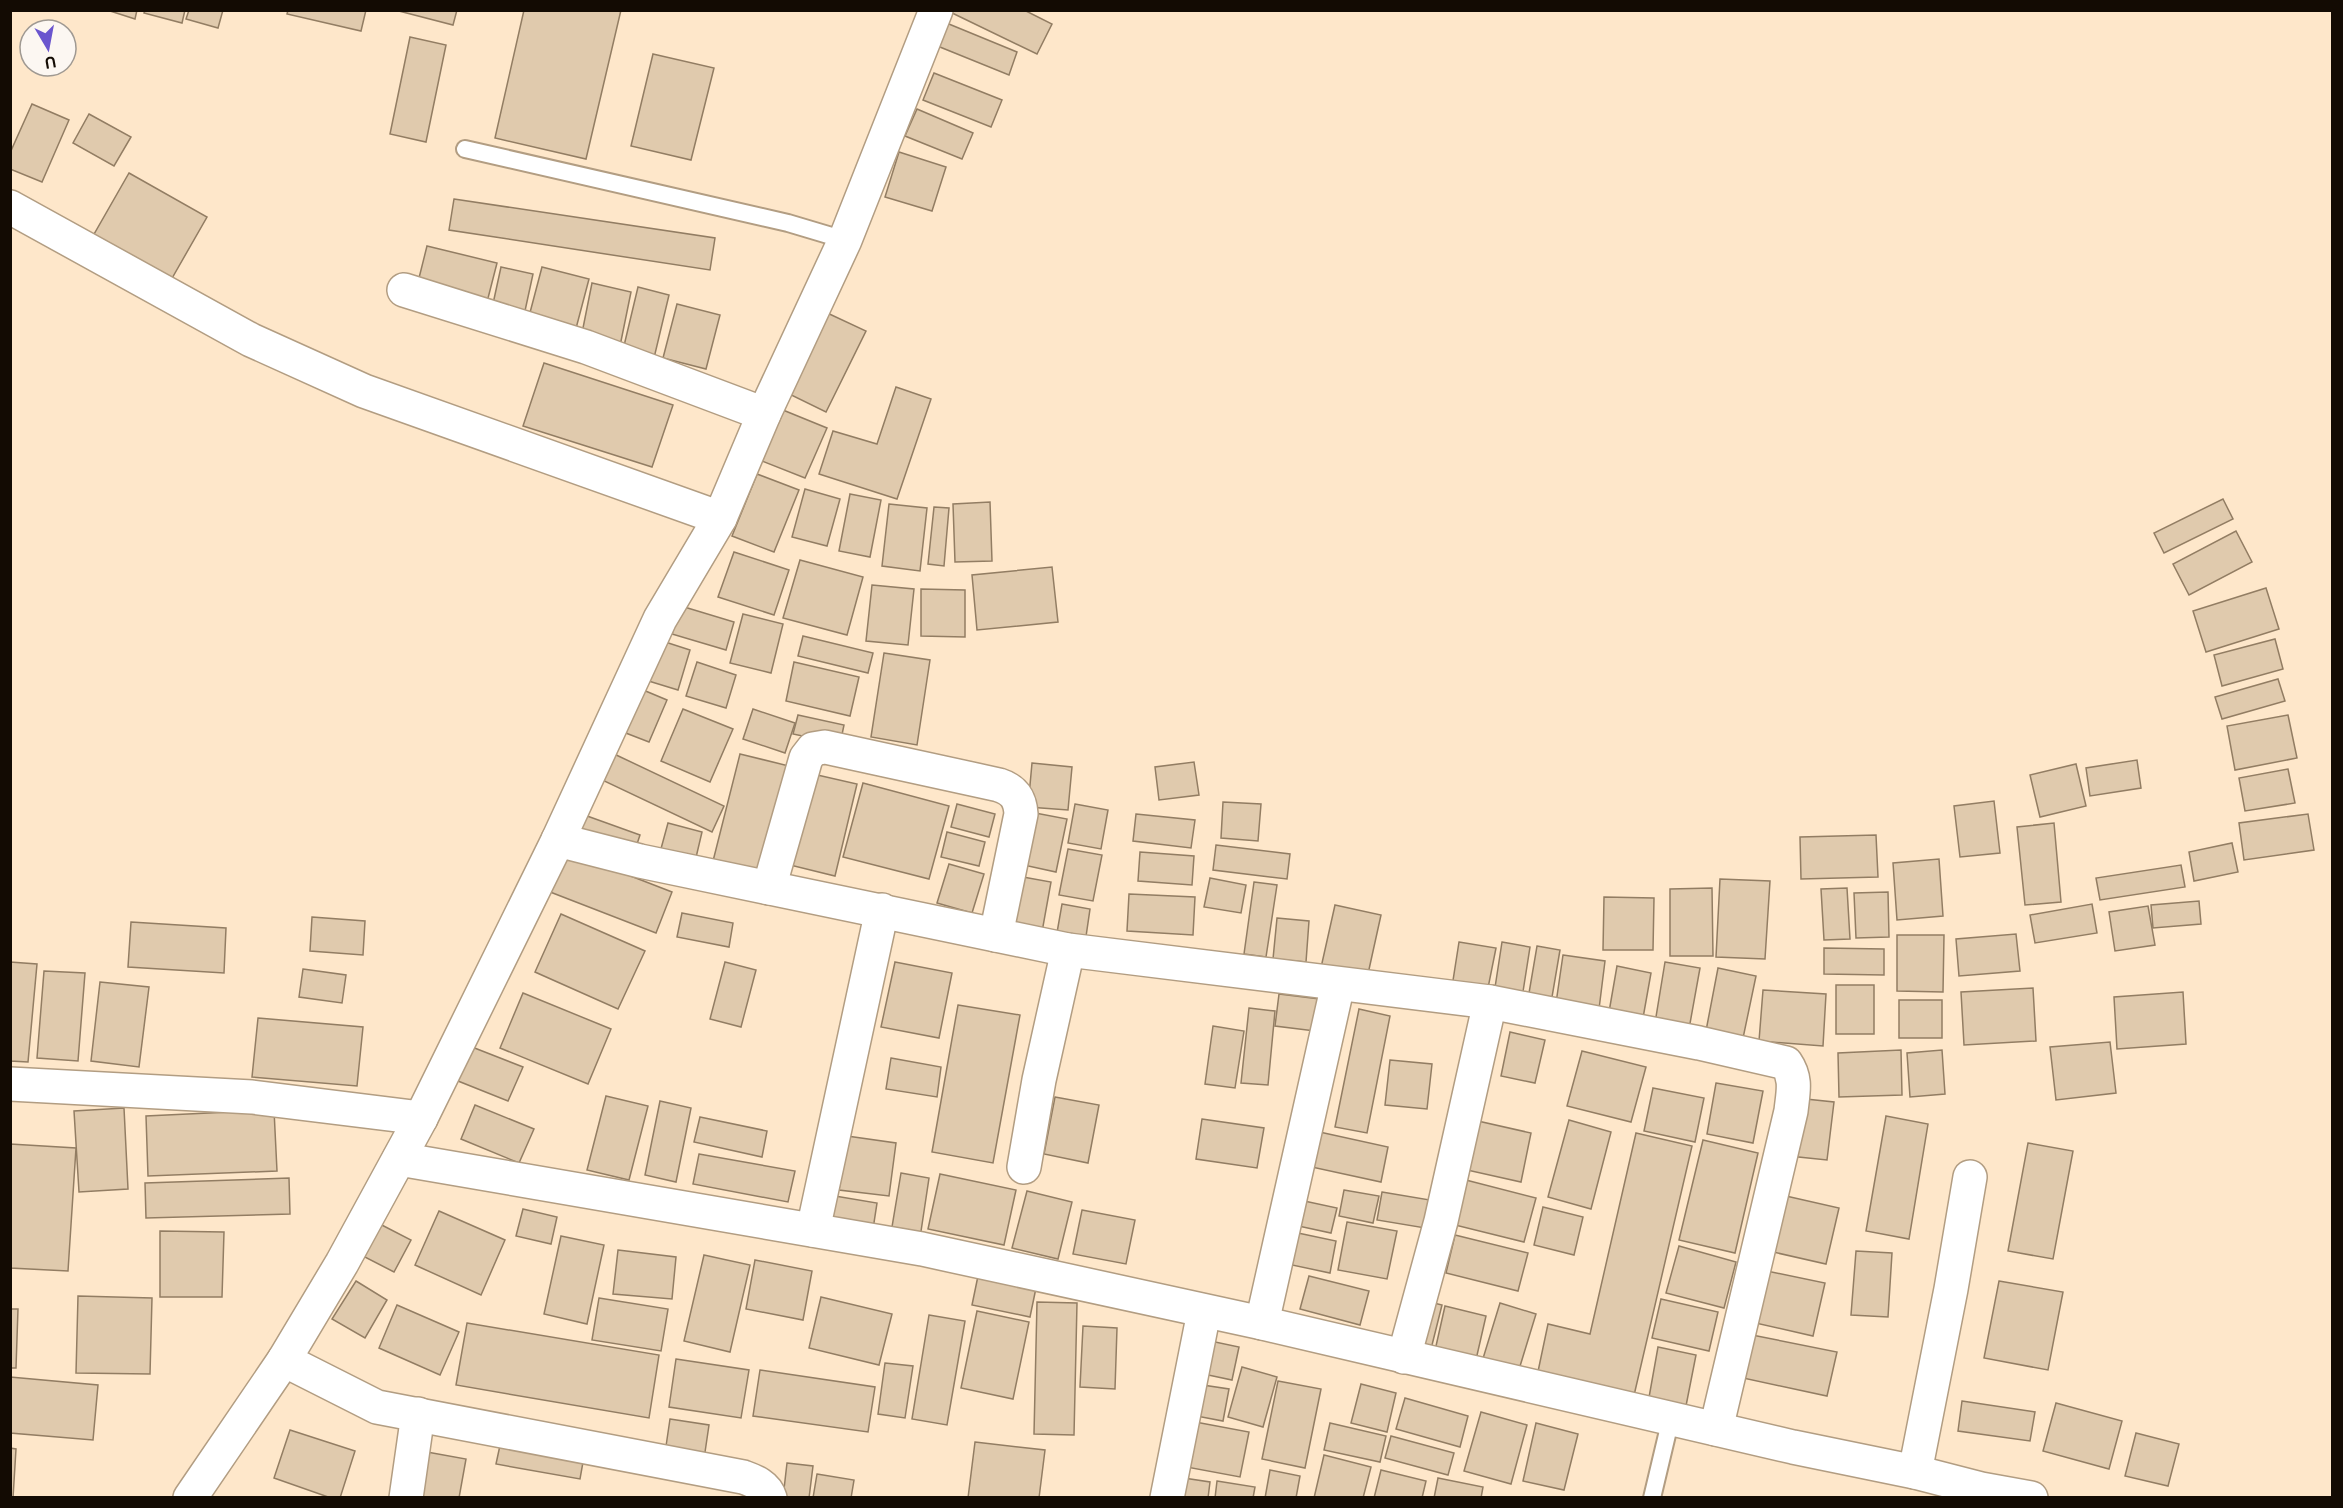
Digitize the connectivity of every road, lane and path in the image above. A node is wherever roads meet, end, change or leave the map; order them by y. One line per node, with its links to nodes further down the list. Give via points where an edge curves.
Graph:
1 (936, 10): 4 (street)
2 (465, 149): 4 (lane, via 788,223)
3 (10, 207): 7 (street, via 251,340 364,392)
4 (845, 240): 6 (street)
5 (404, 290): 6 (street, via 586,347)
6 (764, 414): 7 (street)
7 (720, 518): 8 (street, via 660,619)
8 (558, 840): 9 (street); 16 (street)
9 (769, 888): 10 (street); 11 (street, via 806,758 813,749 825,747 999,785 1015,793 1021,803 1021,814)
10 (882, 910): 11 (street); 20 (street)
11 (996, 935): 12 (street)
12 (1068, 950): 13 (street); 18 (street)
13 (1338, 984): 14 (street); 22 (street)
14 (1490, 1002): 23 (street, via 1441,1221); 27 (street, via 1709,1045 1785,1063 1792,1073 1791,1111)
15 (10, 1084): 16 (street, via 252,1097)
16 (421, 1118): 17 (street)
17 (399, 1159): 20 (street); 24 (street)
18 (1024, 1167)
19 (1970, 1177): 28 (street)
20 (813, 1230): 21 (street, via 922,1249)
21 (1204, 1312): 22 (street); 33 (street)
22 (1262, 1323): 23 (street)
23 (1404, 1357): 26 (street)
24 (284, 1360): 25 (street, via 377,1407); 30 (street)
25 (418, 1414): 31 (street); 32 (street, via 743,1477 759,1483)
26 (1671, 1418): 27 (street); 34 (lane)
27 (1716, 1429): 28 (street)
28 (1915, 1472): 29 (street)
29 (1980, 1493): 35 (street)
30 (190, 1497)
31 (406, 1497)
32 (770, 1497)
33 (1167, 1497)
34 (1652, 1497)
35 (2031, 1497)

